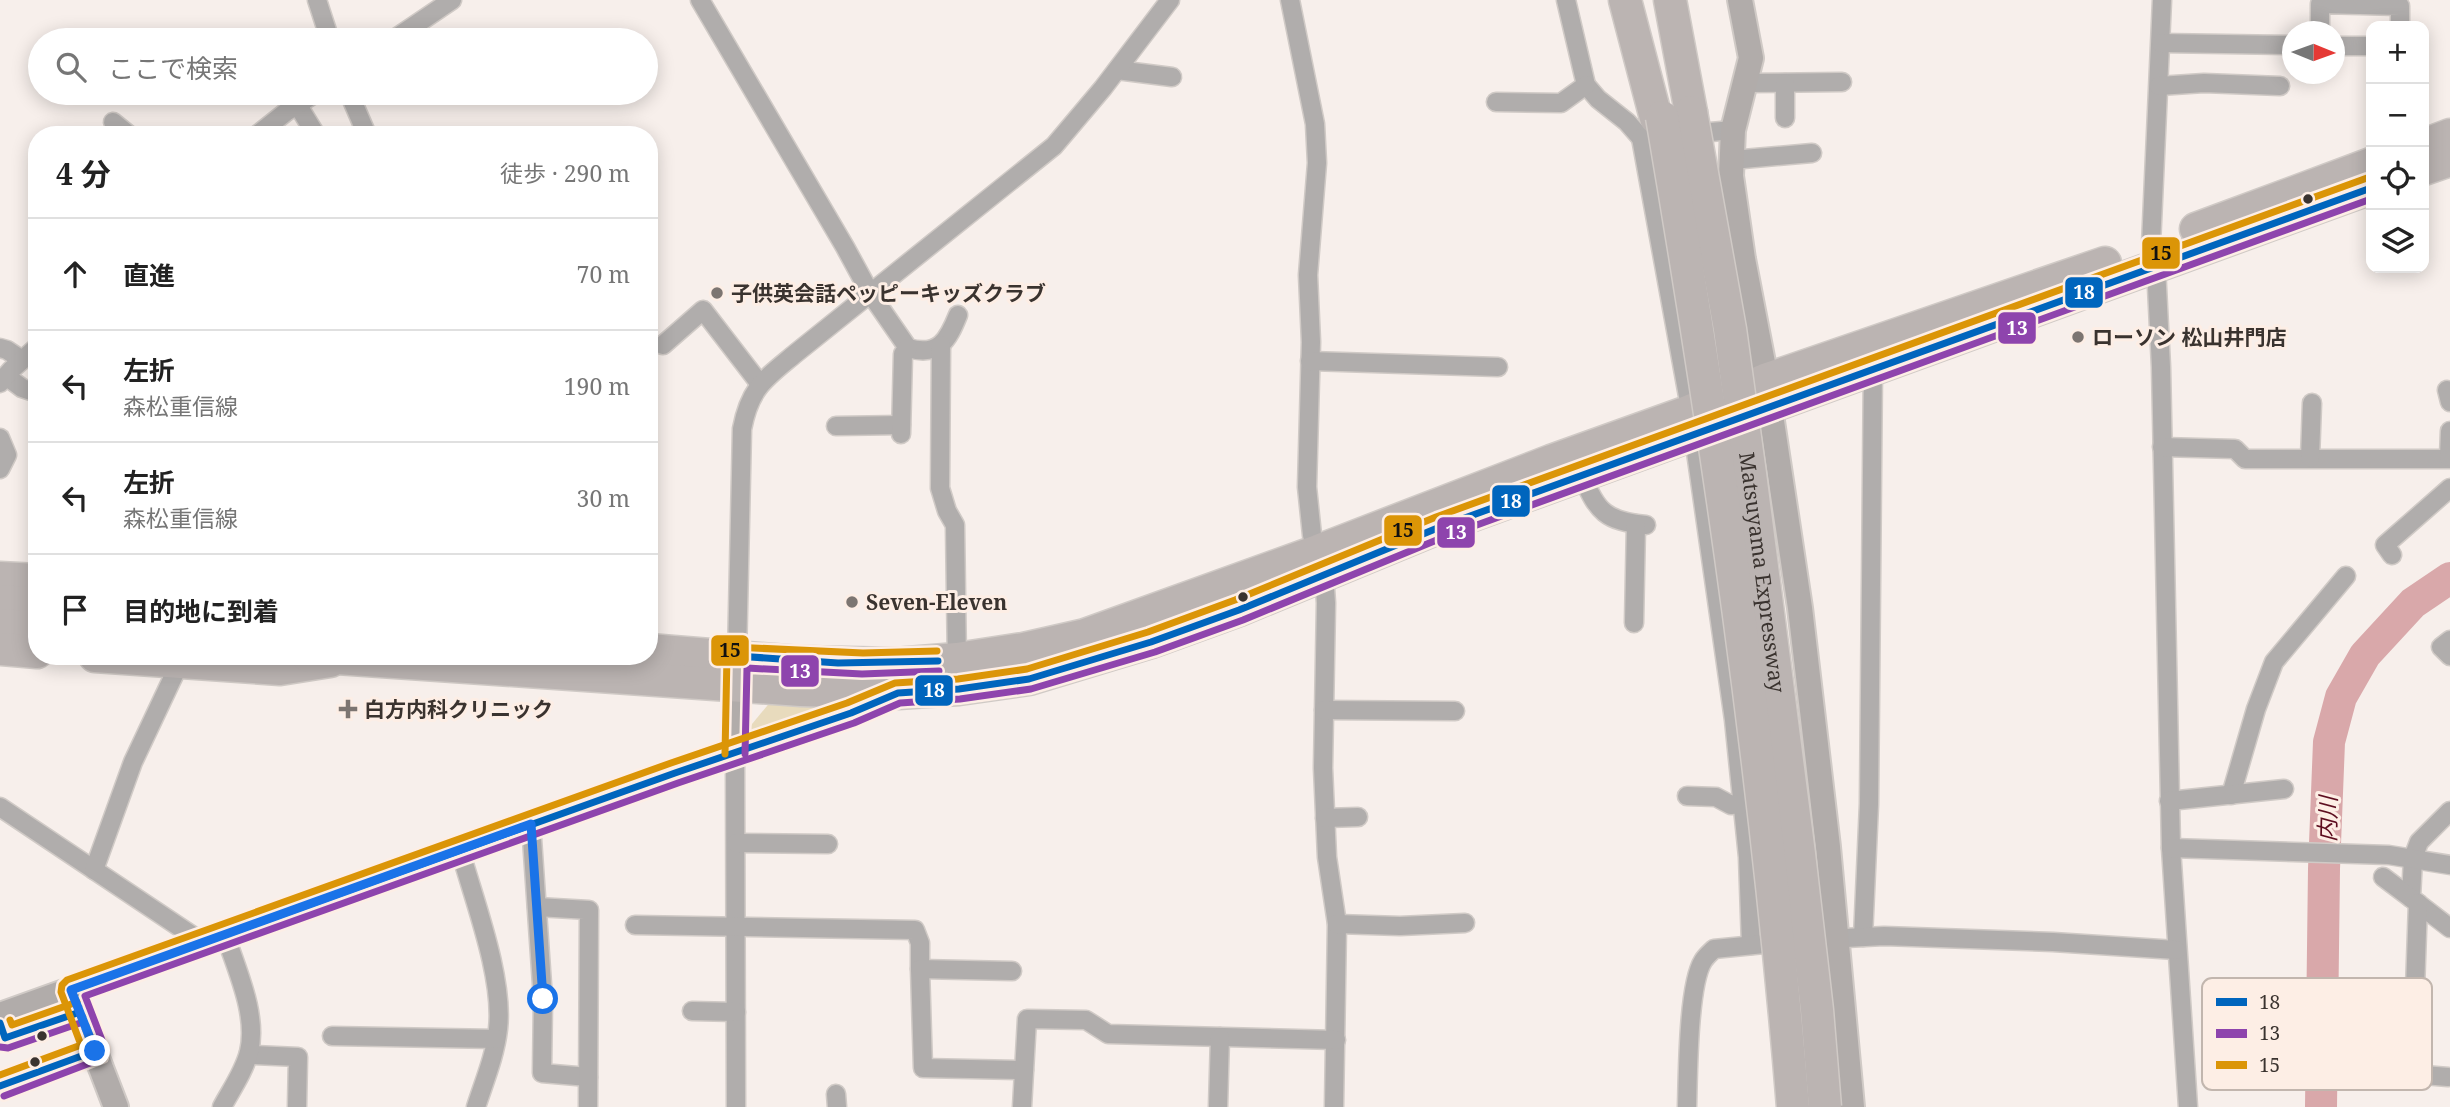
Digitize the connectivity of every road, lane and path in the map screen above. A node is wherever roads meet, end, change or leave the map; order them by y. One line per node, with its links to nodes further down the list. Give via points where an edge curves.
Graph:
1 (317, 0): 14 (street)
2 (452, 0): 15 (street)
3 (700, 0): 49 (street)
4 (1170, 0): 20 (street)
5 (1290, 0): 58 (street, via 1315,124 1317,163 1308,275)
6 (1566, 0): 25 (street)
7 (1625, 0): 33 (highway)
8 (1638, 0): 33 (highway, Matsuyama Expressway)
9 (1670, 0): 33 (highway, Matsuyama Expressway)
10 (1740, 0): 23 (main road, via 1751,58)
11 (2162, 0): 16 (street)
12 (2320, 21): 13 (street, via 2320,4 2400,6)
13 (2400, 21)
14 (326, 28)
15 (411, 28)
16 (2161, 43): 17 (street); 26 (street)
17 (2282, 45)
18 (2345, 46): 19 (street)
19 (2366, 46)
20 (1117, 70): 21 (street); 49 (street, via 1054,146)
21 (1172, 77)
22 (1842, 82): 24 (street)
23 (1746, 83): 24 (street); 39 (main road)
24 (1786, 83): 32 (street)
25 (1586, 85): 28 (street, via 1561,103); 33 (street, via 1627,122)
26 (2159, 86): 27 (street); 48 (street)
27 (2280, 86)
28 (1496, 102)
29 (296, 105): 36 (street)
30 (298, 105): 37 (street)
31 (354, 105): 38 (street)
32 (1785, 117)
33 (1663, 121): 39 (street); 64 (street); 159 (highway, Matsuyama Expressway, bridge, via 1699,332 1749,697); 160 (highway, Matsuyama Expressway, bridge, via 1730,329 1799,854)
34 (113, 122): 35 (street)
35 (118, 126)
36 (269, 126)
37 (310, 126)
38 (362, 126)
39 (1734, 130): 43 (main road)
40 (2450, 135): 41 (highway)
41 (2429, 143)
42 (1812, 153): 43 (street)
43 (1732, 160): 63 (main road, via 1743,259)
44 (2450, 160): 46 (highway)
45 (2366, 166): 48 (highway)
46 (2429, 167)
47 (2366, 190): 48 (highway)
48 (2153, 256): 56 (highway, via 2050,283); 69 (street)
49 (870, 293): 54 (street); 61 (street)
50 (958, 315): 52 (street)
51 (663, 345): 61 (street, via 702,310)
52 (941, 345): 54 (street, via 928,351); 96 (street, via 940,488 955,525)
53 (0, 348): 57 (street)
54 (908, 348): 66 (street, via 902,354 901,429)
55 (28, 355): 57 (street)
56 (1873, 356): 63 (highway); 128 (street, via 1869,804)
57 (22, 360): 60 (street)
58 (1310, 361): 59 (street); 77 (street, via 1307,487 1312,535)
59 (1497, 368)
60 (3, 380): 62 (street)
61 (760, 384): 90 (street, via 742,429)
62 (28, 390)
63 (1767, 393): 74 (highway); 77 (highway, via 1685,413 1551,461); 129 (main road, via 1800,608)
64 (1688, 396)
65 (2312, 403): 71 (street)
66 (836, 426)
67 (2450, 431): 72 (street)
68 (0, 438): 73 (street, via 7,455)
69 (2162, 447): 71 (street, via 2235,449 2245,459); 105 (street)
70 (1696, 452): 106 (street)
71 (2310, 458): 72 (street)
72 (2449, 458)
73 (0, 469)
74 (1582, 476): 77 (highway, via 1440,527); 83 (street, via 1591,498 1606,515 1641,525)
75 (2450, 488): 76 (street, via 2385,545)
76 (2392, 555)
77 (1321, 562): 96 (highway, via 1085,635 1023,649); 99 (street, via 1326,603)
78 (2346, 576): 103 (street, via 2274,662)
79 (0, 578): 80 (highway)
80 (28, 580)
81 (0, 601): 82 (highway)
82 (28, 603)
83 (1633, 623)
84 (0, 625): 85 (highway)
85 (28, 627)
86 (2450, 639): 91 (street, via 2441,647)
87 (0, 649): 88 (highway)
88 (28, 651)
89 (658, 651): 90 (highway)
90 (737, 656): 97 (highway); 98 (main road)
91 (2450, 656)
92 (175, 665): 118 (street)
93 (220, 665): 94 (highway, via 280,669)
94 (304, 665)
95 (424, 665): 98 (highway)
96 (958, 674): 97 (highway)
97 (897, 678): 98 (highway); 101 (main road, via 851,713)
98 (736, 687): 101 (main road)
99 (1324, 710): 100 (street); 110 (street)
100 (1455, 711)
101 (735, 754): 111 (main road); 112 (street)
102 (2284, 789): 103 (street)
103 (2231, 795): 105 (street)
104 (1687, 796): 106 (street)
105 (2169, 801): 114 (street)
106 (1743, 804): 131 (street)
107 (0, 807): 118 (street)
108 (2450, 811): 116 (street, via 2419,842)
109 (1358, 817): 110 (street)
110 (1325, 818): 123 (street)
111 (531, 824): 115 (main road); 121 (street)
112 (736, 843): 113 (street); 125 (street)
113 (828, 844)
114 (2171, 848): 116 (street); 132 (street)
115 (460, 850): 127 (main road); 142 (street, via 495,983)
116 (2413, 858): 117 (street); 120 (street)
117 (2450, 865)
118 (94, 870): 130 (street)
119 (2384, 877): 120 (street)
120 (2414, 901): 126 (street); 135 (street)
121 (537, 907): 147 (street, via 542,1073); 147 (street, via 589,910)
122 (1465, 923): 123 (street)
123 (1337, 924): 143 (street)
124 (635, 925): 125 (street)
125 (737, 928): 133 (street, via 915,930); 138 (street)
126 (2450, 928)
127 (225, 933): 130 (main road); 144 (street, via 250,1018)
128 (1863, 937): 129 (street); 132 (street)
129 (1835, 938): 131 (street); 161 (main road)
130 (202, 942): 136 (main road)
131 (1751, 945): 158 (street, via 1714,948 1703,961 1696,980)
132 (2176, 950): 162 (street)
133 (920, 969): 134 (street); 145 (street, via 923,1068)
134 (1012, 971)
135 (2413, 978)
136 (71, 990): 139 (main road); 149 (main road)
137 (692, 1010): 138 (street)
138 (736, 1013): 154 (street)
139 (0, 1015)
140 (332, 1036): 142 (street)
141 (1220, 1037): 143 (street); 145 (street, via 1108,1034 1086,1020 1027,1019); 156 (street)
142 (496, 1040): 152 (street)
143 (1336, 1040): 157 (street)
144 (249, 1053): 150 (street); 151 (street, via 298,1057)
145 (1024, 1070): 155 (street)
146 (2432, 1076): 148 (street)
147 (588, 1077): 153 (street)
148 (2448, 1077)
149 (116, 1107)
150 (222, 1107)
151 (297, 1107)
152 (476, 1107)
153 (588, 1107)
154 (736, 1107)
155 (1022, 1107)
156 (1218, 1107)
157 (1334, 1107)
158 (1687, 1107)
159 (1793, 1107)
160 (1825, 1107)
161 (1852, 1107)
162 (2188, 1107)

